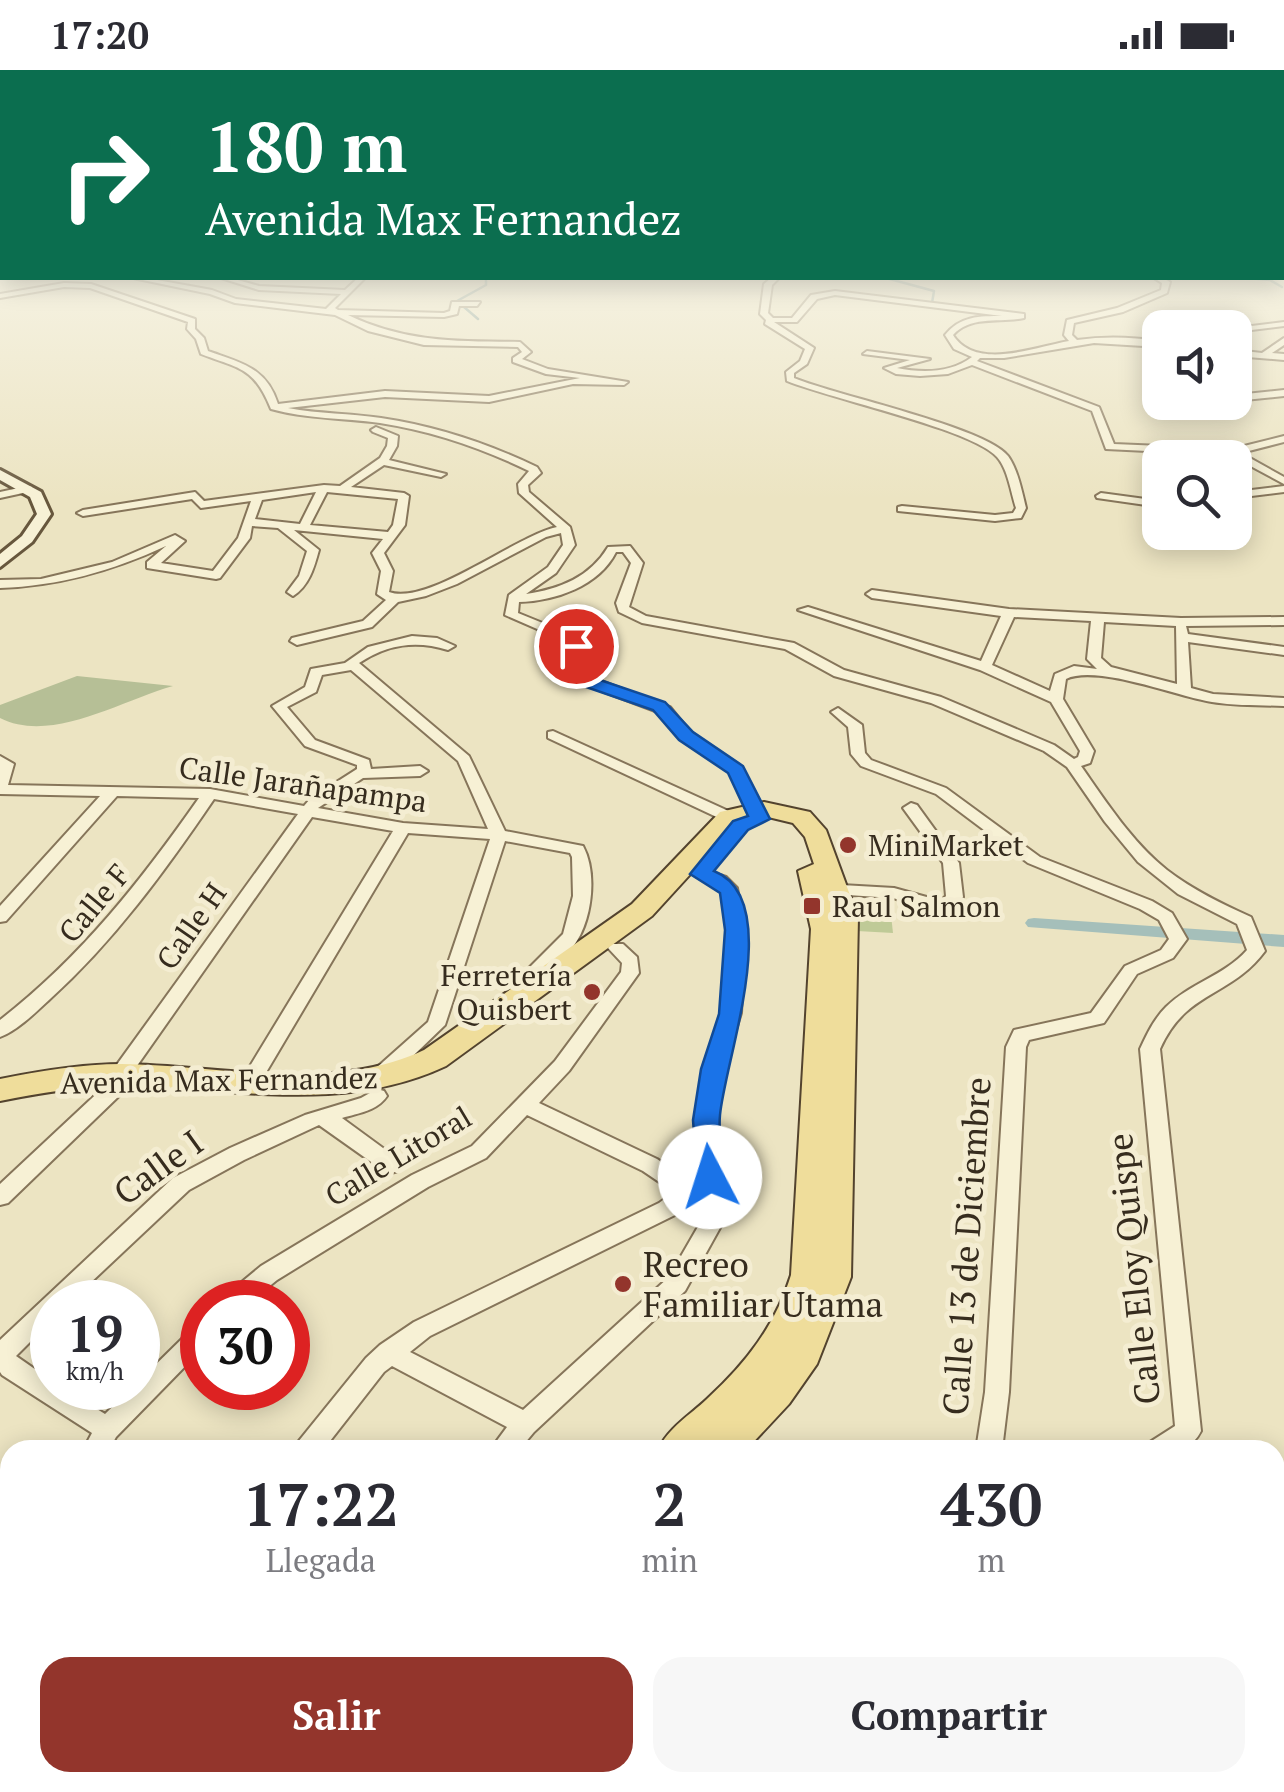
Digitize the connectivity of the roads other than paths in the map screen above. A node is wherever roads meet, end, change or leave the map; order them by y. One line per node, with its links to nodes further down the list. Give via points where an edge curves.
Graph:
1 (198, 339): 16 (street, via 204,352 251,370 268,387)
2 (414, 339): 16 (street, via 520,345 527,352 517,361 538,369 624,382 573,381 489,399 385,394)
3 (795, 339): 37 (street, via 810,348 790,379 988,446 1003,457 1021,508 1017,516 995,518)
4 (951, 339): 13 (street)
5 (1072, 339): 7 (street)
6 (1284, 341): 11 (street)
7 (1074, 342): 8 (street); 13 (street)
8 (1142, 344)
9 (866, 354): 13 (street, via 926,359 888,368 900,372)
10 (1252, 355): 11 (street)
11 (1264, 355): 12 (street)
12 (1284, 357)
13 (976, 360): 20 (street, via 1096,409 1110,447)
14 (1284, 393): 15 (street)
15 (1252, 396)
16 (274, 407): 17 (street)
17 (336, 417): 22 (street, via 394,436); 42 (street, via 497,450 536,471 524,493)
18 (1284, 439): 19 (street)
19 (1252, 447)
20 (1142, 448)
21 (1252, 461): 23 (street)
22 (384, 462): 26 (street); 29 (street)
23 (1256, 463): 24 (street); 27 (street)
24 (1252, 464)
25 (0, 474): 31 (street)
26 (442, 474)
27 (1284, 481)
28 (324, 488): 29 (street); 35 (street); 41 (street)
29 (344, 488): 43 (street, via 407,498)
30 (1284, 489): 32 (street)
31 (28, 490): 33 (street); 44 (street, via 42,501 44,514)
32 (1252, 493)
33 (0, 495)
34 (1100, 496): 36 (street)
35 (256, 497): 38 (street, via 201,506 195,495); 39 (street)
36 (1142, 502)
37 (902, 509)
38 (83, 513)
39 (249, 522): 40 (street); 45 (street, via 216,575 151,565 179,541 174,538 116,565 41,583)
40 (280, 524): 41 (street); 46 (street, via 312,550)
41 (304, 526): 43 (street)
42 (566, 528): 48 (street, via 560,562); 49 (street, via 542,530 510,553)
43 (391, 536): 49 (street, via 378,556 386,566 383,594)
44 (0, 562)
45 (0, 584)
46 (293, 592)
47 (872, 594): 51 (street)
48 (513, 598): 67 (street, via 588,577 605,566 612,549 626,548 638,562 622,603 626,611 789,646 839,674 936,700); 75 (street, via 511,615 572,640 592,683 659,706 686,736 723,758)
49 (394, 599): 55 (street, via 367,624)
50 (804, 610): 59 (street)
51 (1010, 613): 52 (street); 59 (street)
52 (1098, 618): 54 (street); 60 (street, via 1094,659)
53 (1284, 621): 54 (street)
54 (1181, 630): 57 (street); 61 (street)
55 (297, 641)
56 (448, 646): 58 (street, via 419,638 371,652)
57 (1284, 651)
58 (353, 666): 69 (street, via 316,672 311,689 279,706 310,743 364,763); 78 (street, via 464,759)
59 (984, 667): 62 (street)
60 (1126, 677): 61 (street); 62 (street, via 1065,672)
61 (1184, 692): 63 (street)
62 (1056, 698): 67 (street, via 1087,751 1085,760)
63 (1284, 702)
64 (838, 712): 109 (street, Calle 13 de Diciembre, via 855,725 858,754 866,763 942,791 1022,854 1121,893 1166,917 1176,933 1167,954 1130,970 1097,1018 1021,1034 1016,1047)
65 (553, 735): 76 (street)
66 (0, 760): 71 (street, via 7,764)
67 (1072, 764): 110 (street, Calle Eloy Quispe, via 1146,864 1167,882 1245,921 1256,950 1240,968 1170,1008 1159,1023 1149,1064 1188,1431)
68 (420, 771): 69 (street)
69 (363, 774): 74 (street, Calle H, via 328,791)
70 (114, 790): 71 (street, Calle Jarañapampa); 72 (street, Calle Jarañapampa); 81 (street)
71 (3, 791)
72 (210, 794): 74 (street, Calle Jarañapampa); 84 (street, Calle F, via 105,938 50,994)
73 (912, 808): 80 (street, via 951,864 955,897 944,908 894,893)
74 (310, 810): 77 (street, Calle Jarañapampa); 86 (street, Calle H)
75 (757, 814): 76 (main road); 79 (main road, Avenida Max Fernandez); 80 (main road, via 794,829)
76 (729, 817): 79 (main road, Avenida Max Fernandez)
77 (403, 828): 78 (street, Calle Jarañapampa); 85 (street)
78 (499, 834): 83 (street, Calle Jarañapampa, via 577,849 586,868 570,939 531,975 531,981); 87 (street, via 436,1025 382,1072)
79 (693, 871): 82 (main road, Avenida Max Fernandez); 93 (street, via 731,892 736,930 732,1014 706,1120)
80 (826, 889): 98 (main road, via 844,916 833,1276)
81 (0, 917)
82 (609, 944): 83 (main road, Avenida Max Fernandez); 90 (street, Calle Litoral, via 631,961 630,974)
83 (550, 987): 87 (main road, Avenida Max Fernandez, via 437,1076 410,1090)
84 (0, 1030)
85 (251, 1081): 86 (main road, Avenida Max Fernandez); 87 (main road, Avenida Max Fernandez)
86 (116, 1082): 87 (main road, Avenida Max Fernandez, via 272,1097); 88 (main road, Avenida Max Fernandez); 89 (main road, Avenida Max Fernandez); 95 (street, Calle H)
87 (378, 1088): 91 (street, Calle I)
88 (0, 1090)
89 (0, 1105)
90 (525, 1105): 94 (street, via 650,1165); 97 (street, Calle Litoral, via 480,1152 420,1181)
91 (327, 1118): 92 (street); 96 (street, Calle I, via 182,1184)
92 (391, 1165)
93 (710, 1177): 94 (street); 103 (street, via 710,1226 677,1284)
94 (688, 1191): 100 (street, via 667,1209 454,1311)
95 (0, 1197)
96 (80, 1280)
97 (261, 1280)
98 (811, 1317): 107 (main road); 108 (main road, via 791,1376)
99 (30, 1327): 101 (street, Calle I)
100 (388, 1352): 103 (street); 105 (street)
101 (0, 1355): 104 (street)
102 (180, 1357): 104 (street)
103 (525, 1424): 106 (street)
104 (102, 1440)
105 (315, 1440)
106 (512, 1440)
107 (689, 1440)
108 (729, 1440)
109 (990, 1440)
110 (1174, 1440)

